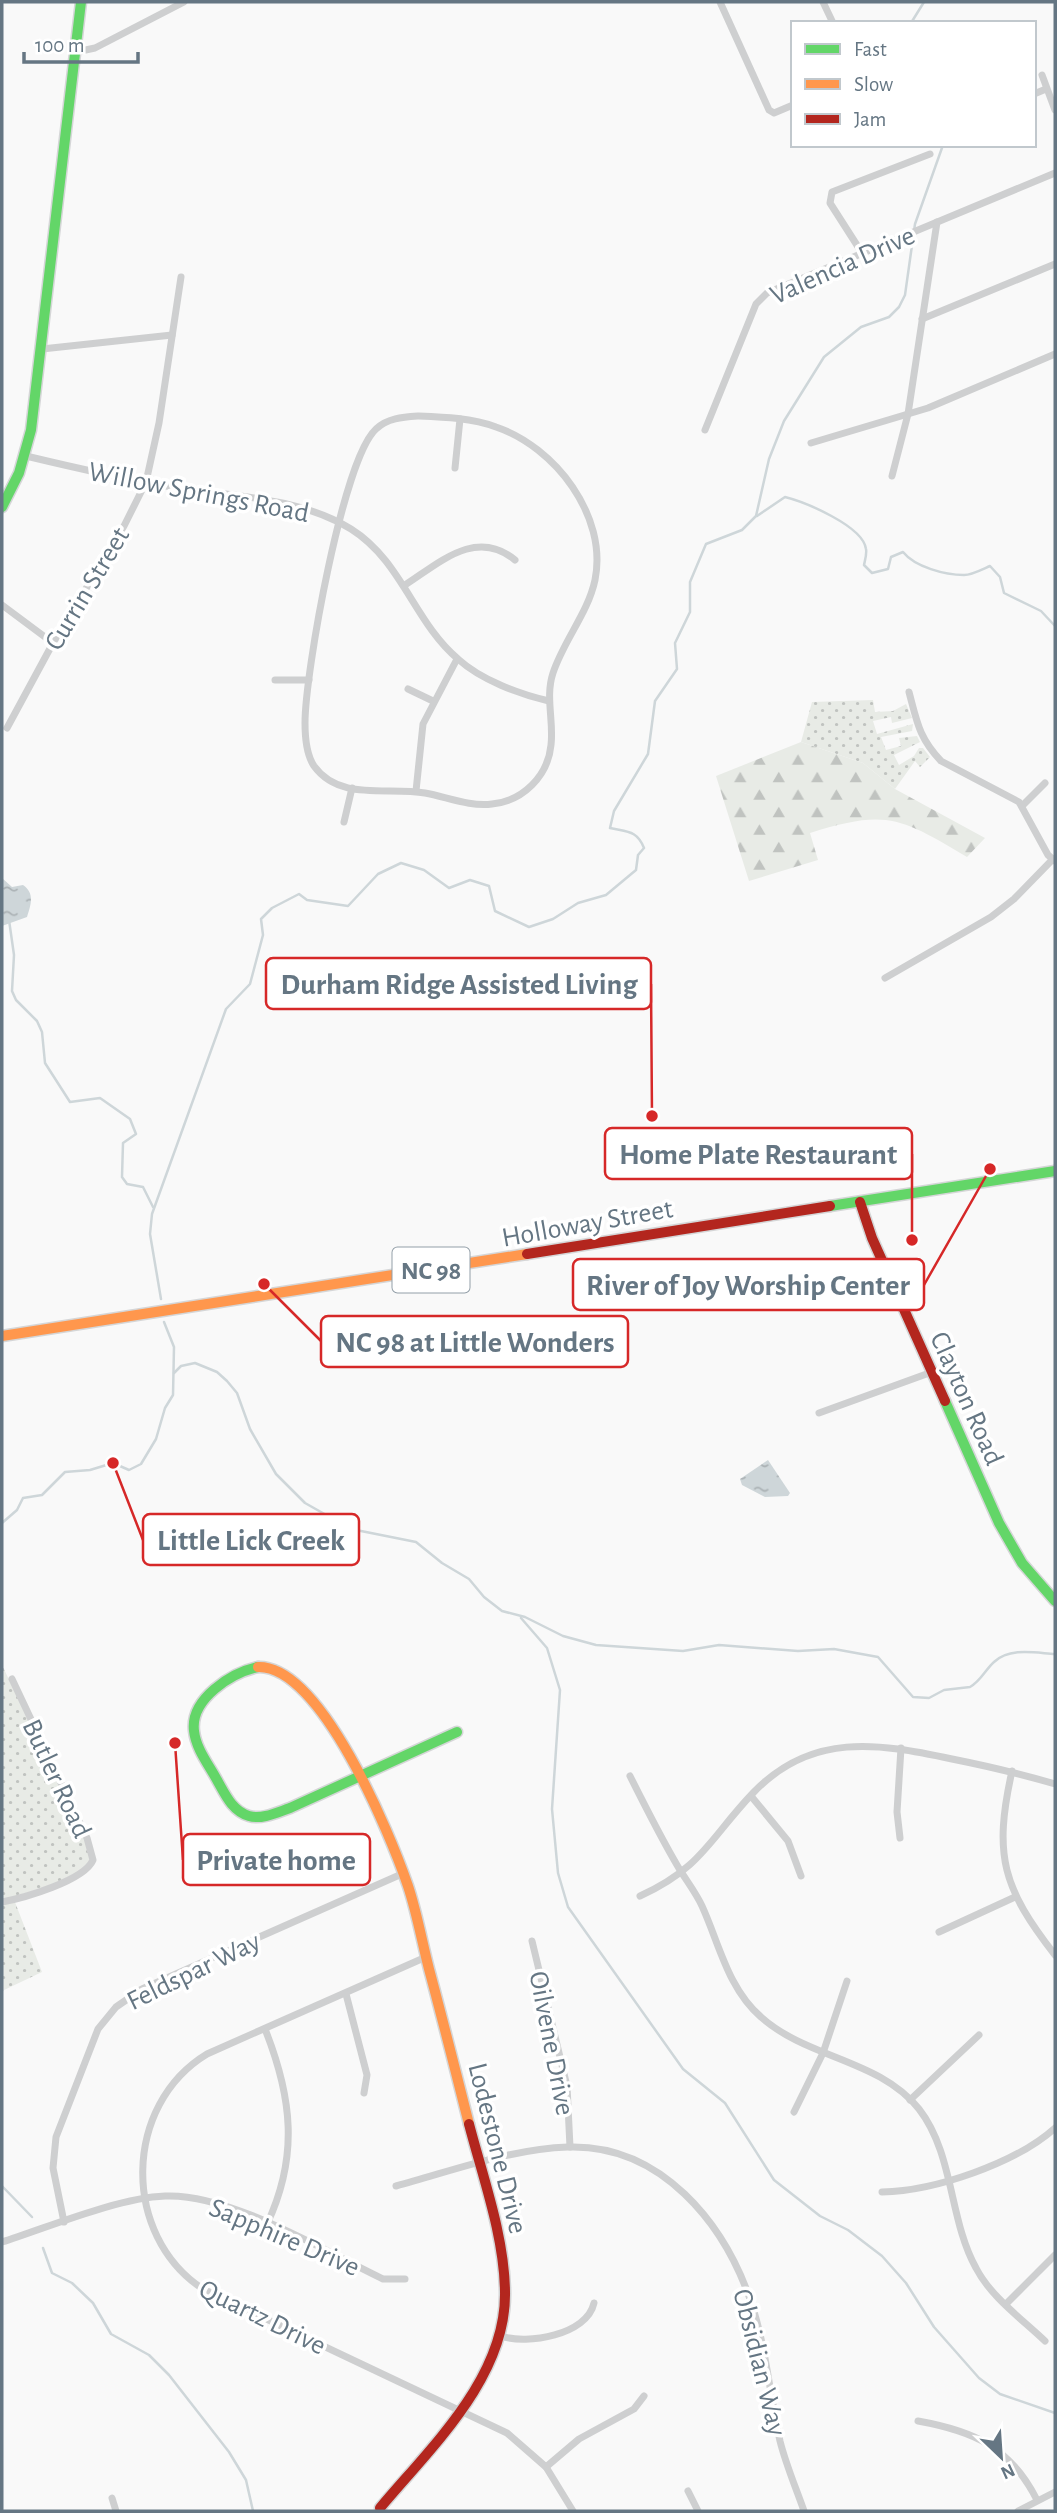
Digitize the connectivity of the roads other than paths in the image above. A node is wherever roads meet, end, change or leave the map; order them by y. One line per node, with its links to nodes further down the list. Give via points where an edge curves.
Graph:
1 (81, 2): 6 (main road)
2 (184, 2): 6 (street, via 95,48)
3 (720, 2): 10 (street, via 769,110 774,113)
4 (823, 2): 5 (street)
5 (831, 21)
6 (76, 52): 20 (main road)
7 (1042, 75): 8 (street)
8 (1046, 89): 9 (street); 11 (street)
9 (1036, 93)
10 (791, 105)
11 (1055, 110)
12 (930, 153): 15 (street, via 832,192 830,203)
13 (1055, 173): 14 (street, Valencia Drive)
14 (937, 222): 15 (street, Valencia Drive); 18 (street)
15 (862, 253): 24 (street, Valencia Drive, via 760,298)
16 (1055, 264): 18 (street)
17 (181, 278): 19 (street, Currin Street)
18 (922, 319): 22 (street)
19 (172, 335): 20 (street); 29 (street, Currin Street)
20 (41, 349): 26 (main road)
21 (1055, 354): 22 (street)
22 (908, 414): 25 (street); 28 (street)
23 (460, 419): 27 (street); 31 (street, via 410,416 376,429 355,470); 42 (street, via 505,430 548,461 574,488 593,527 594,585 560,655)
24 (705, 430)
25 (811, 443)
26 (26, 456): 29 (street, Willow Springs Road); 30 (main road)
27 (455, 468)
28 (892, 476)
29 (146, 482): 31 (street, Willow Springs Road, via 294,507); 35 (street, Currin Street)
30 (2, 507)
31 (340, 523): 33 (street, Willow Springs Road, via 376,549); 38 (street, via 323,591)
32 (515, 560): 33 (street, via 494,548 468,548)
33 (405, 585): 36 (street, Willow Springs Road)
34 (2, 604): 35 (street)
35 (53, 643): 43 (street, Currin Street)
36 (457, 659): 41 (street); 42 (street, Willow Springs Road, via 514,690)
37 (275, 680): 38 (street)
38 (309, 680): 45 (street, via 305,724 310,758 330,780)
39 (408, 689): 41 (street)
40 (909, 692): 47 (street, via 921,737 941,761)
41 (433, 701): 46 (street, via 420,740)
42 (549, 701): 46 (street, via 551,748 537,781 523,792 503,802 484,804)
43 (7, 728)
44 (1045, 783): 47 (street)
45 (352, 788): 46 (street); 48 (street)
46 (416, 791)
47 (1022, 806): 49 (street)
48 (344, 822)
49 (1054, 860): 50 (street, via 991,916)
50 (885, 978)
51 (1055, 1171): 52 (main road, Holloway Street / NC 98)
52 (860, 1202): 53 (main road, Holloway Street / NC 98); 54 (main road, Clayton Road)
53 (2, 1336)
54 (932, 1372): 55 (street); 56 (main road, Clayton Road, via 1009,1544)
55 (819, 1413)
56 (1055, 1601)
57 (12, 1679): 71 (street, Butler Road, via 81,1824 93,1860 73,1877)
58 (457, 1732): 61 (main road, Lodestone Drive)
59 (901, 1748): 60 (street); 64 (street, via 848,1745 815,1754 770,1778); 65 (street)
60 (1012, 1771): 63 (street); 70 (street, via 1003,1811 1002,1846)
61 (359, 1774): 61 (main road, Lodestone Drive, via 313,1702 275,1666 260,1664 242,1670 198,1709 194,1729 200,1746 227,1799 247,1815 274,1813); 66 (main road, Lodestone Drive)
62 (630, 1776): 67 (street)
63 (1055, 1784)
64 (751, 1796): 67 (street); 68 (street, via 788,1841)
65 (900, 1838)
66 (404, 1873): 75 (main road, Lodestone Drive); 91 (street, Feldspar Way, via 142,1989 116,2007 92,2039 56,2137 53,2168)
67 (682, 1874): 69 (street); 80 (street, via 701,1903 729,1974 750,2006 774,2027)
68 (801, 1876)
69 (640, 1896)
70 (1015, 1896): 72 (street); 74 (street)
71 (2, 1902)
72 (939, 1931)
73 (532, 1941): 85 (street, Oilvene Drive, via 567,2085)
74 (1055, 1955)
75 (426, 1957): 77 (street, Quartz Drive); 86 (main road, Lodestone Drive)
76 (848, 1981): 80 (street)
77 (346, 1994): 78 (street, Quartz Drive); 81 (street, via 367,2075)
78 (265, 2029): 90 (street, Quartz Drive, via 207,2054 175,2080 160,2104 144,2150); 92 (street, via 290,2132 285,2177)
79 (979, 2035): 82 (street)
80 (823, 2053): 82 (street, via 875,2073); 83 (street)
81 (364, 2093)
82 (911, 2100): 87 (street, via 934,2135)
83 (794, 2112)
84 (1055, 2128): 87 (street, via 1028,2148)
85 (570, 2147): 86 (street, Obsidian Way, via 529,2151); 112 (street, Obsidian Way, via 614,2151 661,2173 680,2187 710,2223 737,2268 752,2306 783,2452)
86 (480, 2164): 88 (street, Obsidian Way); 98 (main road, Lodestone Drive, via 505,2274)
87 (948, 2180): 89 (street, via 914,2190); 97 (street, via 975,2268)
88 (397, 2186)
89 (882, 2192)
90 (145, 2198): 91 (street, Sapphire Drive); 92 (street, Sapphire Drive, via 202,2200); 101 (street, Quartz Drive, via 159,2244 192,2281)
91 (64, 2222): 93 (street, Sapphire Drive)
92 (267, 2224): 95 (street, Sapphire Drive, via 383,2278)
93 (2, 2242)
94 (1055, 2255): 97 (street)
95 (405, 2279)
96 (594, 2303): 98 (street, via 582,2320 557,2334 525,2341)
97 (1006, 2304): 99 (street)
98 (501, 2336): 101 (main road, Lodestone Drive, via 483,2378)
99 (1045, 2341)
100 (644, 2396): 103 (street, via 634,2409 579,2439)
101 (459, 2409): 103 (street, Quartz Drive, via 507,2433); 108 (main road, Lodestone Drive)
102 (918, 2421): 107 (street, via 965,2431 985,2441 1013,2465)
103 (546, 2467): 110 (street, Quartz Drive)
104 (688, 2491): 111 (street)
105 (1055, 2492): 107 (street)
106 (112, 2498): 109 (street)
107 (1037, 2500): 113 (street)
108 (380, 2508)
109 (116, 2511)
110 (573, 2511)
111 (698, 2511)
112 (804, 2511)
113 (1018, 2511)

